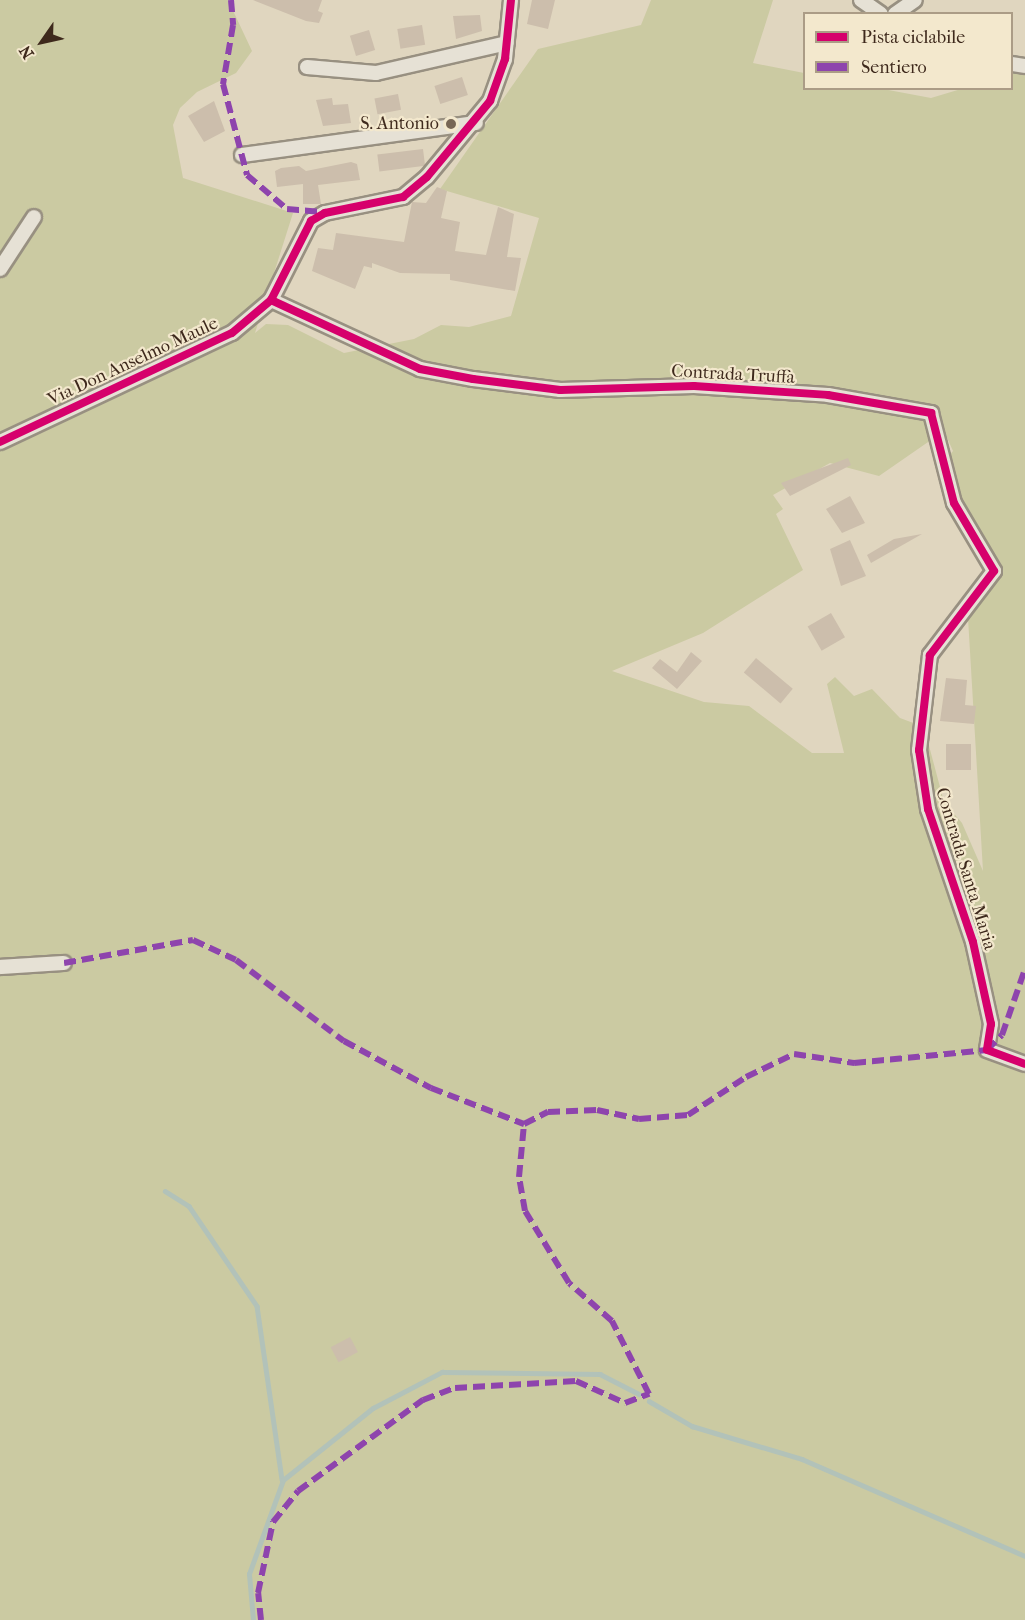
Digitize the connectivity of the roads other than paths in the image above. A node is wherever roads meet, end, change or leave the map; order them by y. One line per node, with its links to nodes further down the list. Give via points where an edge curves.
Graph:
1 (511, 0): 6 (street)
2 (861, 0): 4 (street)
3 (915, 0): 5 (street)
4 (878, 12)
5 (898, 12)
6 (507, 43): 7 (street, via 376,73); 8 (street, via 499,79)
7 (307, 67)
8 (476, 123): 9 (street); 12 (street, via 403,197 325,213 311,221)
9 (242, 155)
10 (34, 217): 11 (street)
11 (0, 268)
12 (271, 300): 13 (street, Via Don Anselmo Maule, via 232,333); 14 (street, Contrada Truffa, via 420,369 462,377 560,390 694,386 828,395 931,413 954,502 994,571)
13 (0, 442)
14 (930, 655): 17 (street, Contrada Santa Maria, via 919,750 928,809 973,942 991,1024 987,1050)
15 (64, 963): 16 (street)
16 (0, 968)
17 (1025, 1064)

